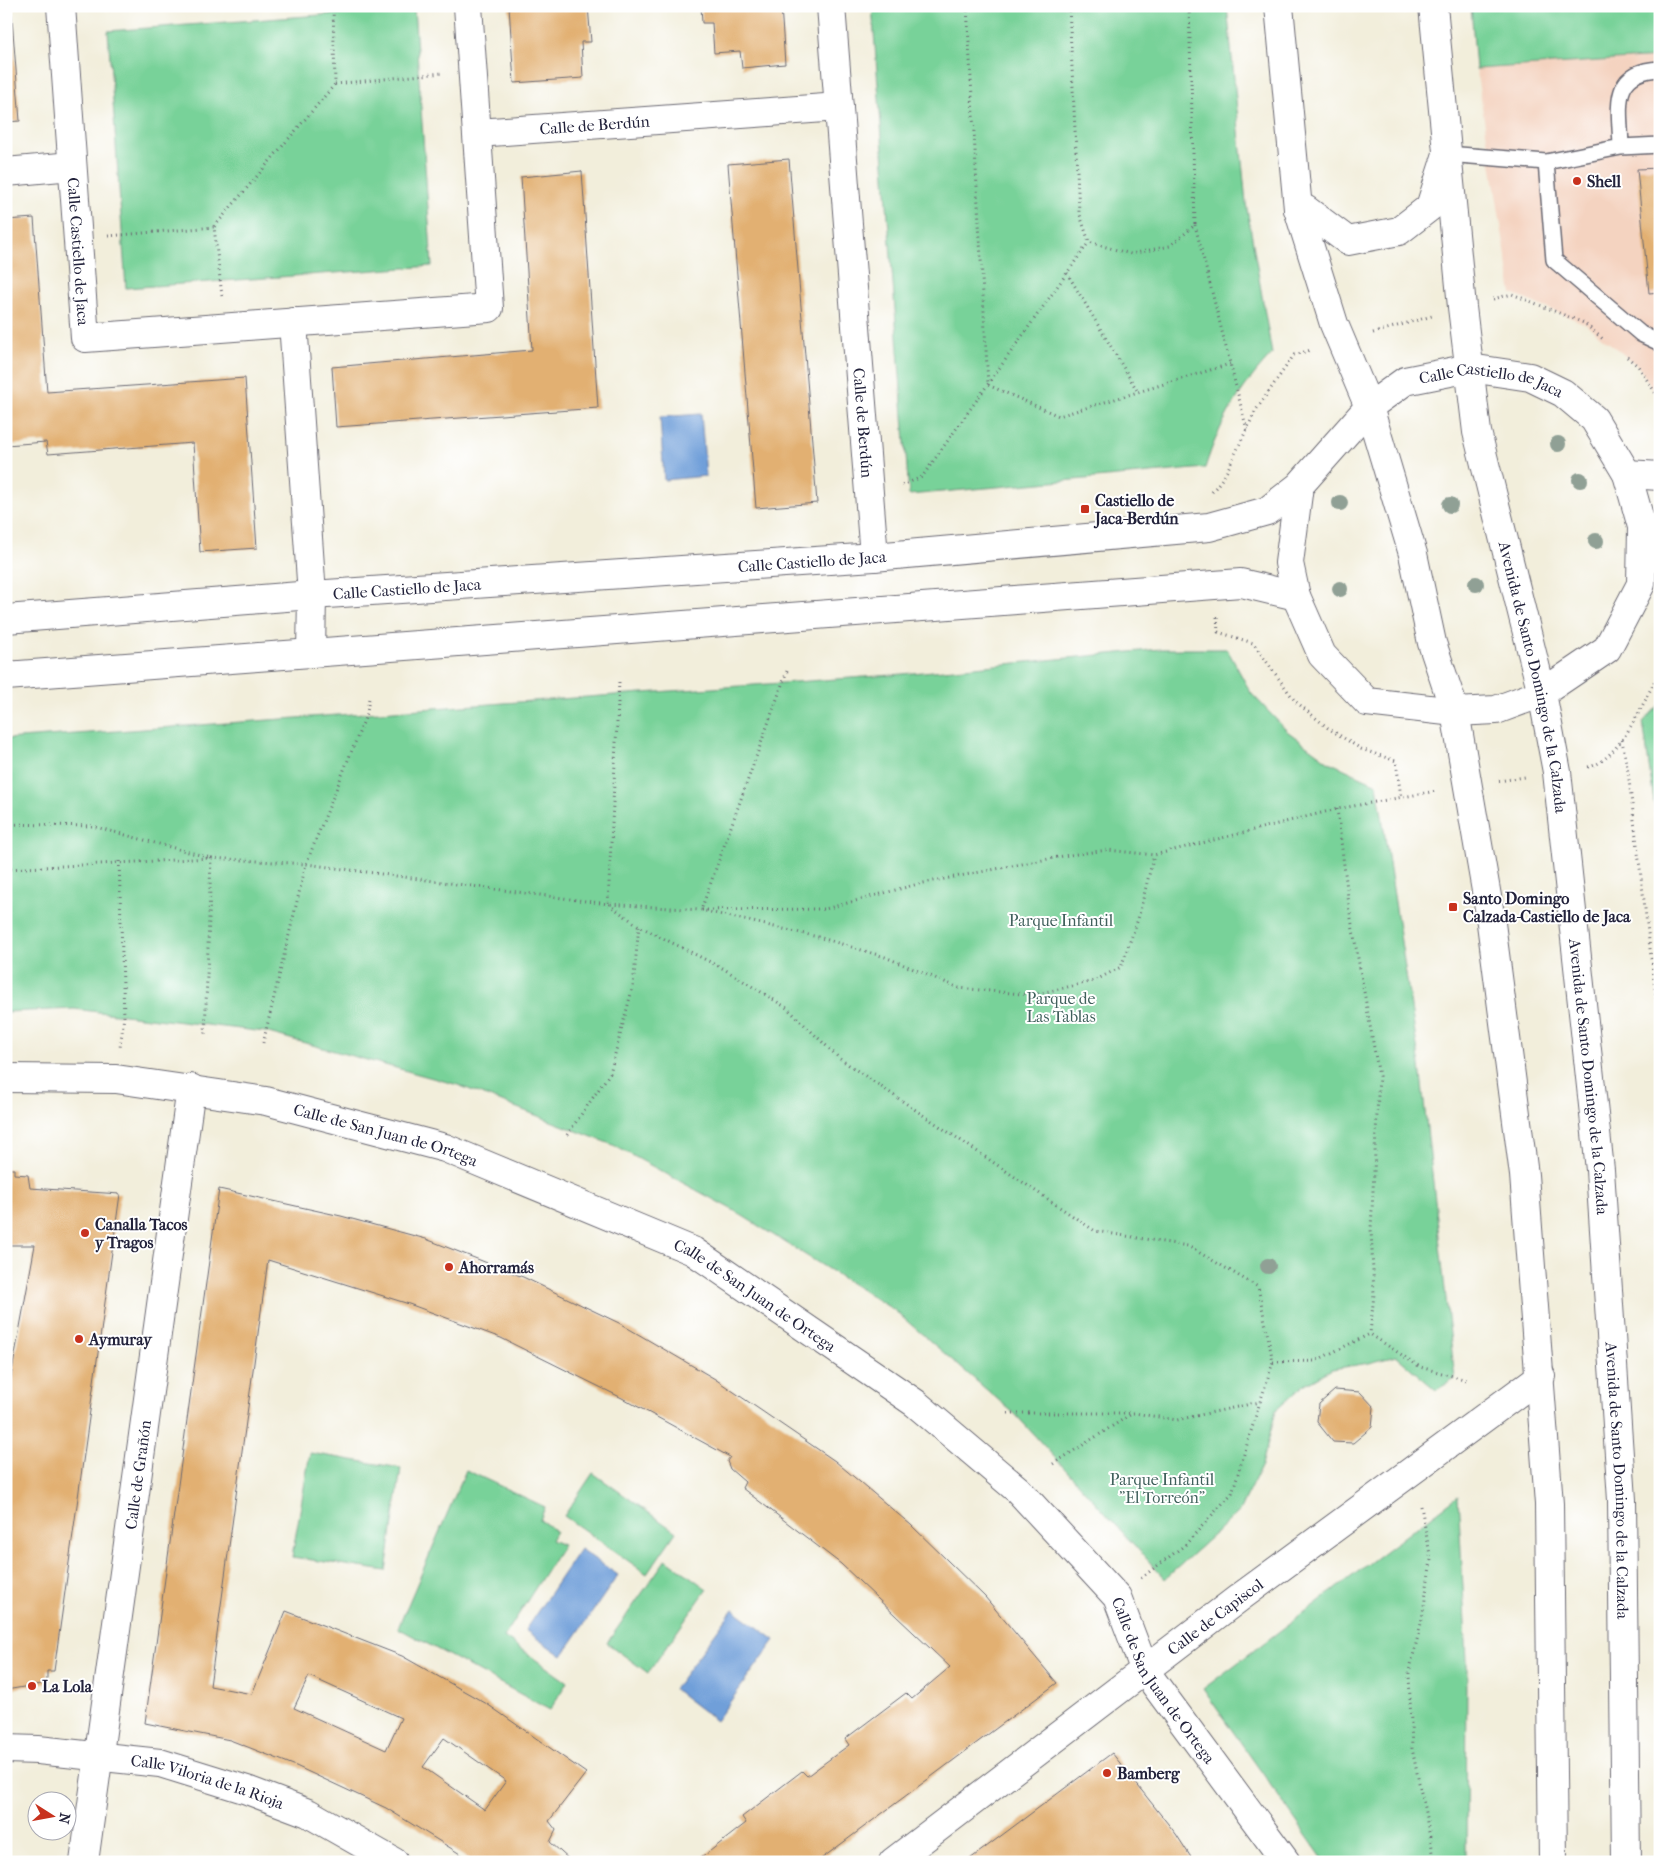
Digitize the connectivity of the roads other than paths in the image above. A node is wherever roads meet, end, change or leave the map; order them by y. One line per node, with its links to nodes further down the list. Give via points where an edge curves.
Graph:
1 (61, 6): 13 (street, Calle Castiello de Jaca)
2 (468, 6): 8 (street)
3 (831, 6): 7 (street, Calle de Berdún)
4 (1279, 6): 15 (street)
5 (1433, 6): 11 (street, Avenida de Santo Domingo de la Calzada)
6 (1660, 69): 10 (lane, via 1635,73 1619,95)
7 (839, 107): 8 (street, Calle de Berdún); 23 (street, Calle de Berdún)
8 (477, 133): 16 (street, Calle Castiello de Jaca, via 489,308)
9 (1660, 145): 10 (lane)
10 (1621, 147): 12 (lane)
11 (1447, 154): 12 (lane); 15 (street, Avenida de Santo Domingo de la Calzada, via 1430,207 1400,231 1348,240 1305,209); 18 (street, Avenida de Santo Domingo de la Calzada)
12 (1546, 162): 17 (lane, via 1554,260 1641,334)
13 (72, 166): 14 (street); 16 (street, Calle Castiello de Jaca, via 84,338)
14 (6, 172)
15 (1298, 209): 19 (street, via 1334,324)
16 (293, 322): 25 (street, Calle Castiello de Jaca)
17 (1660, 343)
18 (1470, 368): 19 (street, Calle Castiello de Jaca, via 1405,381); 20 (street, Calle Castiello de Jaca, via 1530,377 1563,393 1594,418); 30 (street, Avenida de Santo Domingo de la Calzada, via 1477,432)
19 (1369, 407): 22 (street, Calle Castiello de Jaca); 31 (street, via 1413,554 1432,643)
20 (1627, 474): 21 (street); 24 (street, Calle Castiello de Jaca, via 1642,528)
21 (1660, 476)
22 (1300, 486): 23 (street, Calle Castiello de Jaca, via 1267,512 1209,527); 26 (street, Calle Castiello de Jaca, via 1289,563)
23 (874, 557): 25 (street, Calle Castiello de Jaca)
24 (1650, 578): 30 (street, Calle Castiello de Jaca, via 1607,649)
25 (312, 595): 27 (street, Calle Castiello de Jaca); 28 (street, Calle Castiello de Jaca)
26 (1296, 596): 28 (street, via 1241,583); 31 (street, Calle Castiello de Jaca, via 1322,655 1367,702)
27 (6, 619)
28 (311, 653): 29 (street)
29 (6, 676)
30 (1542, 693): 31 (street, Calle Castiello de Jaca, via 1496,710); 43 (street, Avenida de Santo Domingo de la Calzada, via 1560,798 1600,1170 1622,1500)
31 (1455, 712): 34 (street, via 1489,908 1522,1155)
32 (6, 1078): 33 (street, Calle de San Juan de Ortega, via 116,1078)
33 (191, 1088): 35 (street, Calle de San Juan de Ortega, via 266,1101 445,1148 693,1251 915,1403 1018,1490 1117,1597); 37 (street, Calle de Grañón)
34 (1541, 1376): 35 (street, Calle de Capiscol); 42 (street, via 1549,1504)
35 (1145, 1671): 40 (street, Calle de Capiscol); 41 (street, Calle de San Juan de Ortega)
36 (6, 1749): 37 (street, Calle Viloria de la Rioja)
37 (99, 1756): 38 (street, Calle de Grañón); 39 (street, Calle Viloria de la Rioja, via 160,1763 247,1790 308,1813)
38 (84, 1862)
39 (394, 1862)
40 (893, 1862)
41 (1286, 1862)
42 (1553, 1862)
43 (1626, 1862)

